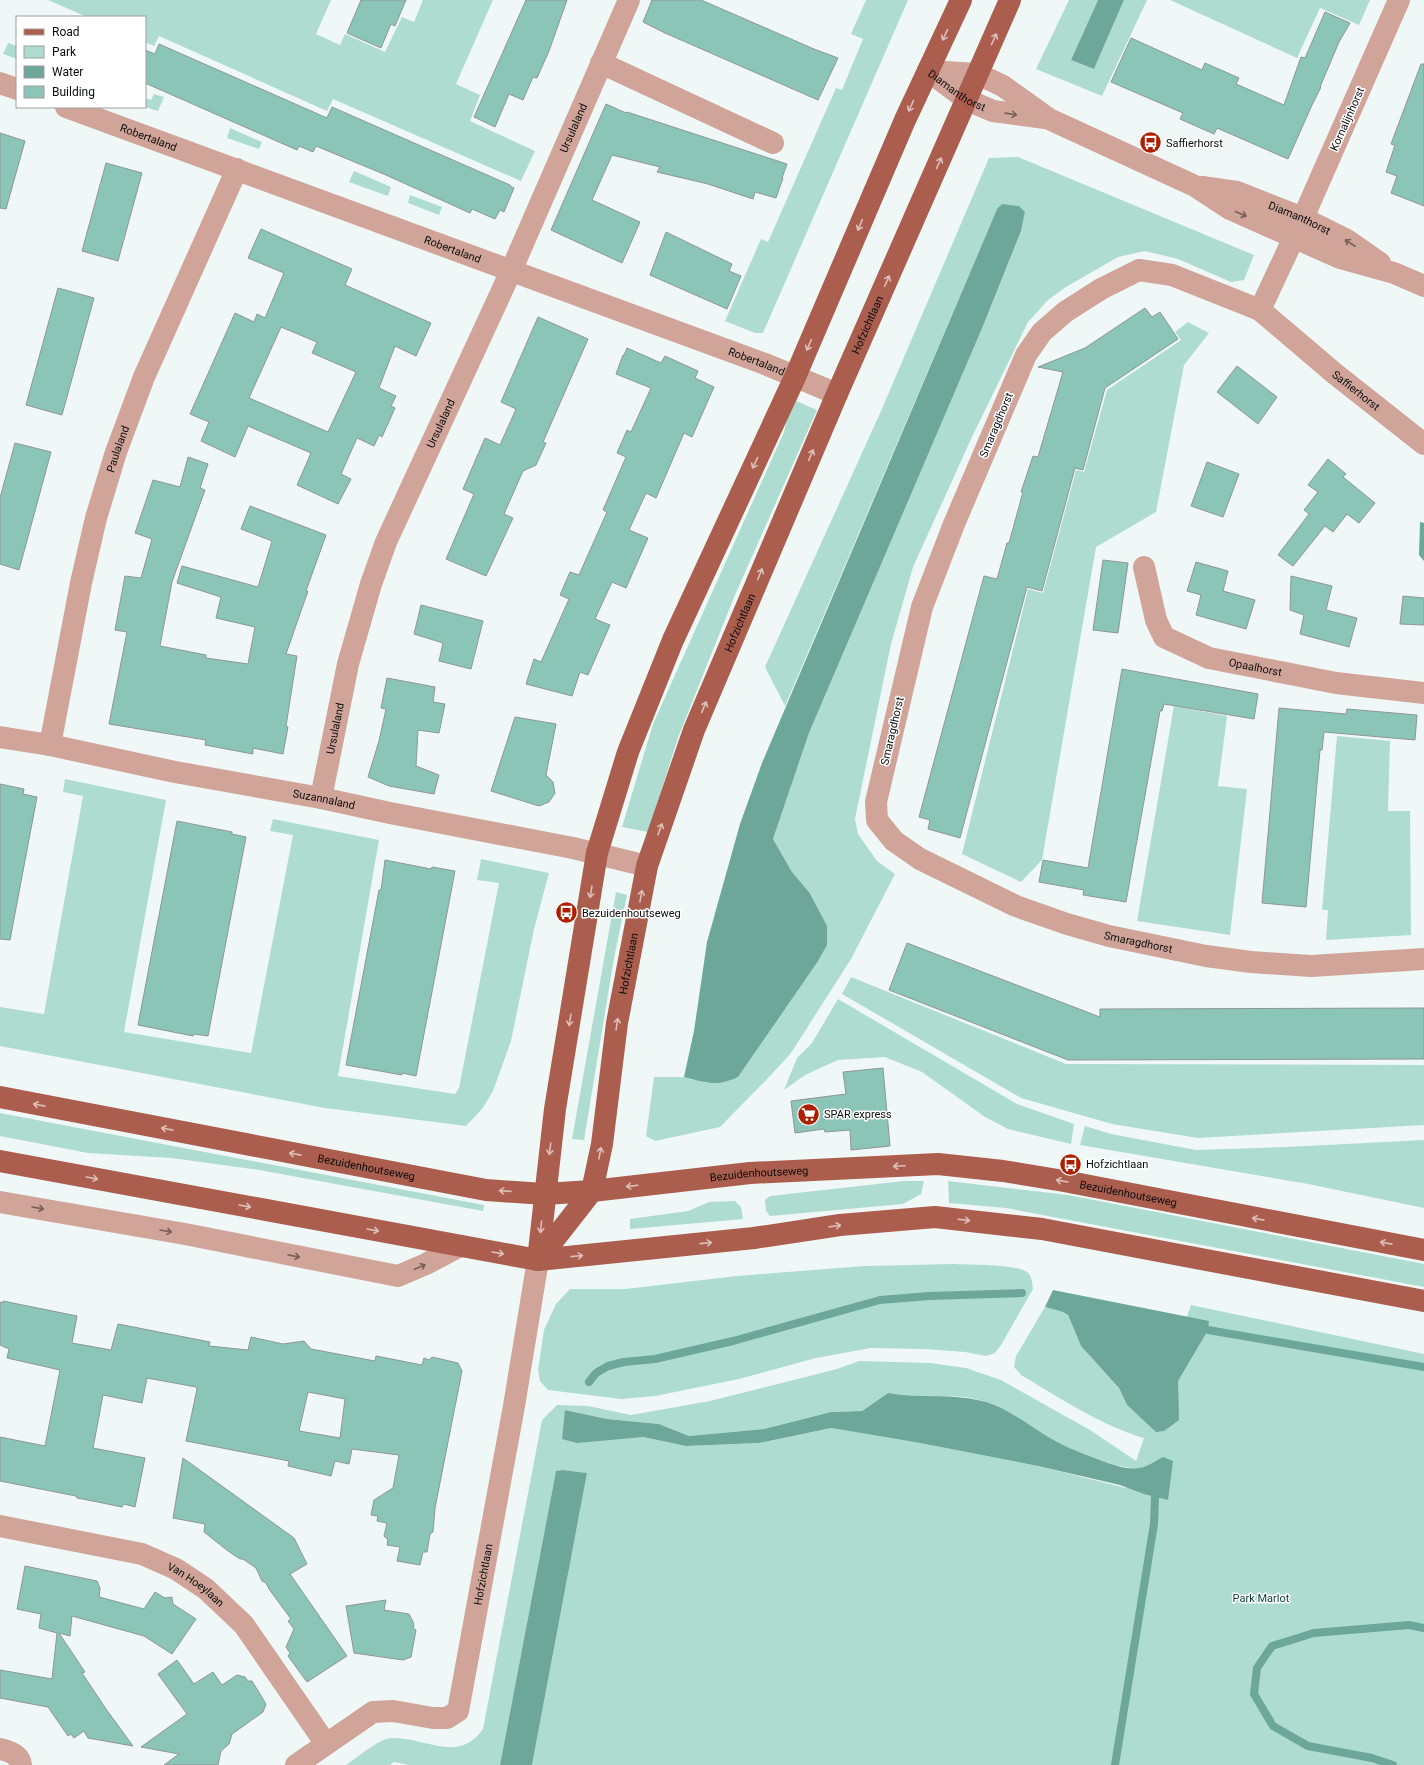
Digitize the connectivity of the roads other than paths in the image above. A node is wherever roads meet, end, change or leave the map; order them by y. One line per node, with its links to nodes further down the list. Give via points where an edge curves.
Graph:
1 (629, 0): 5 (street, Ursulaland)
2 (961, 0): 6 (main road, Hofzichtlaan, one-way to 6)
3 (1010, 0): 7 (main road, Hofzichtlaan, one-way to 3)
4 (1399, 0): 16 (street, Kornalijnhorst)
5 (601, 63): 13 (street); 18 (street, Ursulaland)
6 (928, 71): 7 (street, Diamanthorst); 10 (street, Diamanthorst); 22 (main road, Hofzichtlaan, one-way to 22)
7 (978, 74): 10 (main road, Hofzichtlaan); 12 (street, Diamanthorst, via 1003,86)
8 (0, 83): 9 (street)
9 (16, 89)
10 (967, 100): 12 (street, Diamanthorst, one-way to 12, via 993,111); 23 (main road, Hofzichtlaan, one-way to 10)
11 (69, 108): 14 (street, Robertaland)
12 (1049, 119): 15 (street, Diamanthorst)
13 (773, 144)
14 (237, 169): 18 (street, Robertaland); 28 (street, Paulaland, via 144,377 116,452 96,518 81,583)
15 (1196, 186): 16 (street, Diamanthorst, via 1238,192); 17 (street, Diamanthorst, one-way to 17, via 1230,209)
16 (1303, 218): 17 (street, Kornalijnhorst); 19 (street, Diamanthorst, one-way to 16, via 1347,240)
17 (1294, 238): 19 (street, Diamanthorst, via 1340,258); 21 (street)
18 (511, 271): 22 (street, Robertaland); 29 (street, Ursulaland, via 386,542 348,664)
19 (1394, 273): 20 (street, Diamanthorst)
20 (1424, 286)
21 (1260, 310): 24 (street, Saffierhorst); 32 (street, Smaragdhorst, via 1172,275 1139,270 1066,312 1042,332 1026,355 954,524 922,607 876,802 877,820 894,842 920,859 1016,906 1109,936 1206,956 1251,962 1311,966)
22 (795, 377): 23 (street, Robertaland); 30 (main road, Hofzichtlaan, one-way to 30, via 673,640 628,752)
23 (837, 394): 31 (main road, Hofzichtlaan, one-way to 23, via 694,730)
24 (1424, 444)
25 (1144, 567): 26 (street, Opaalhorst, via 1156,620 1164,637 1209,658 1336,683)
26 (1424, 693)
27 (0, 737): 28 (street, Suzannaland)
28 (50, 745): 29 (street, Suzannaland, via 176,772)
29 (321, 798): 30 (street, Suzannaland)
30 (597, 854): 31 (street, Suzannaland); 36 (main road, Hofzichtlaan, one-way to 36, via 556,1101)
31 (647, 866): 35 (main road, Hofzichtlaan, one-way to 31, via 602,1144 617,1022)
32 (1424, 958)
33 (0, 1097): 36 (main road, Bezuidenhoutseweg, one-way to 33, via 486,1190)
34 (0, 1161): 38 (main road, one-way to 38)
35 (592, 1191): 36 (main road, Bezuidenhoutseweg); 39 (main road, Bezuidenhoutseweg, one-way to 35, via 1064,1181 938,1164 750,1173); 40 (main road, Hofzichtlaan)
36 (544, 1194): 40 (main road, Hofzichtlaan, one-way to 40)
37 (0, 1202): 38 (street, one-way to 38, via 185,1234 398,1276)
38 (460, 1246): 40 (main road, one-way to 40)
39 (1424, 1250)
40 (538, 1260): 41 (main road, one-way to 41, via 754,1238 840,1225 935,1217 1042,1229); 43 (street, Hofzichtlaan, via 458,1710 447,1718 393,1711 373,1712)
41 (1424, 1301)
42 (0, 1526): 43 (street, Van Hoeylaan, via 142,1554 176,1569 206,1589 244,1625)
43 (326, 1744): 46 (street, Hofzichtlaan)
44 (0, 1749): 45 (street, via 14,1754)
45 (21, 1765)
46 (296, 1765)

